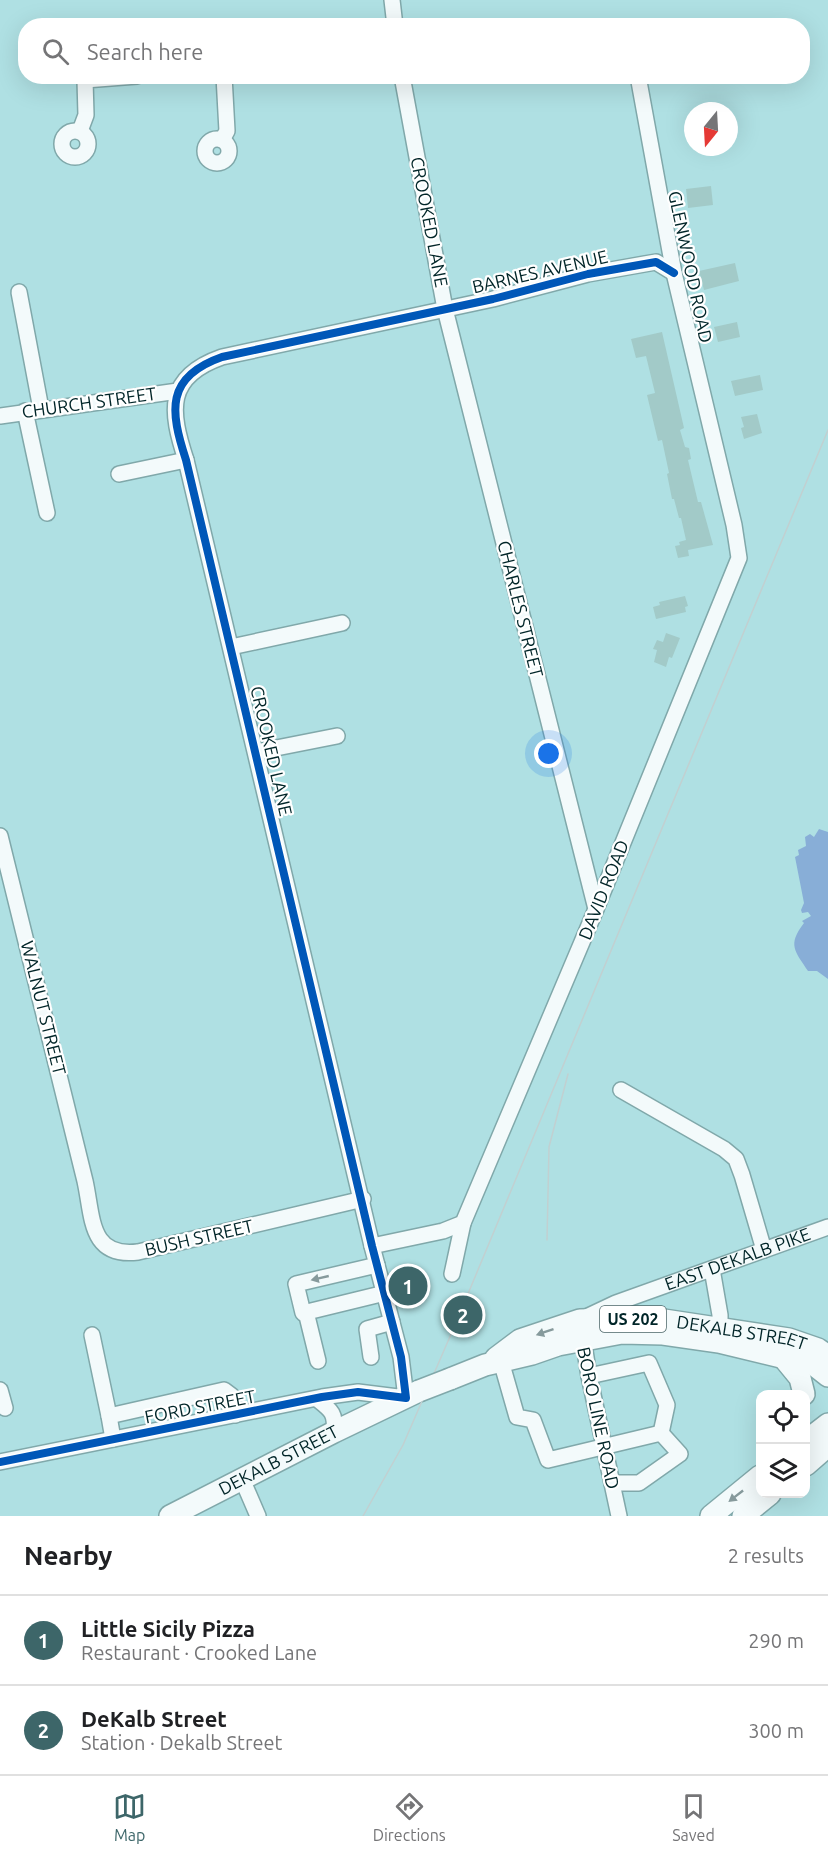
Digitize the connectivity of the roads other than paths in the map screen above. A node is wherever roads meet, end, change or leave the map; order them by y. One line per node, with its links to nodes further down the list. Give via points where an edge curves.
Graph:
1 (392, 0): 2 (street)
2 (394, 18)
3 (85, 84): 7 (street, via 86,115)
4 (224, 84): 8 (street, via 227,131)
5 (403, 84): 11 (street, CROOKED LANE)
6 (639, 84): 9 (street, GLENWOOD ROAD)
7 (80, 132)
8 (222, 140)
9 (674, 273): 11 (street, BARNES AVENUE, via 656,262 588,274); 17 (street, GLENWOOD ROAD)
10 (19, 292): 13 (street)
11 (445, 309): 12 (street, CROOKED LANE, via 222,357 189,374); 25 (street, CHARLES STREET)
12 (178, 391): 13 (street, CHURCH STREET); 16 (street, CROOKED LANE, via 174,415)
13 (41, 409): 14 (street, CHURCH STREET)
14 (25, 411): 15 (street, CHURCH STREET); 19 (street)
15 (0, 416)
16 (186, 460): 18 (street); 21 (street, CROOKED LANE)
17 (718, 463): 25 (street, DAVID ROAD, via 739,558)
18 (119, 474)
19 (47, 513)
20 (342, 622): 21 (street)
21 (231, 647): 23 (street, CROOKED LANE)
22 (337, 736): 23 (street)
23 (256, 752): 28 (street, CROOKED LANE)
24 (0, 836): 27 (street, WALNUT STREET)
25 (596, 909): 29 (street, DAVID ROAD)
26 (621, 1090): 32 (street, via 736,1159)
27 (85, 1181): 28 (street, BUSH STREET, via 97,1238 107,1248 122,1254)
28 (363, 1199): 31 (street, CROOKED LANE)
29 (463, 1223): 31 (street); 35 (street, DAVID ROAD)
30 (828, 1227): 32 (street, EAST DEKALB PIKE)
31 (372, 1246): 33 (street, CROOKED LANE)
32 (764, 1250): 34 (street, EAST DEKALB PIKE)
33 (377, 1265): 36 (street, CROOKED LANE); 37 (street, one-way to 37, via 296,1284 303,1313)
34 (712, 1269): 39 (street, EAST DEKALB PIKE, via 616,1303); 41 (street)
35 (452, 1274)
36 (385, 1293): 37 (street); 38 (street, CROOKED LANE)
37 (306, 1312): 46 (street)
38 (392, 1322): 45 (street, via 367,1329); 52 (street, CROOKED LANE)
39 (581, 1330): 41 (highway, DEKALB STREET / US 202, via 664,1320); 47 (highway, DEKALB STREET / US 202, via 520,1340); 48 (street, BORO LINE ROAD)
40 (92, 1335): 56 (street)
41 (720, 1335): 43 (highway, DEKALB STREET)
42 (828, 1347): 43 (highway)
43 (786, 1348): 44 (highway, DEKALB STREET, via 818,1349); 49 (highway, DEKALB STREET); 51 (highway)
44 (828, 1356)
45 (371, 1357)
46 (318, 1361)
47 (493, 1363): 52 (highway, DEKALB STREET / US 202, bridge); 63 (street, via 517,1417 533,1420 548,1460)
48 (589, 1376): 59 (street, via 649,1363 667,1405); 63 (street, BORO LINE ROAD)
49 (828, 1376)
50 (0, 1390): 54 (street)
51 (803, 1390)
52 (413, 1394): 53 (street, FORD STREET, via 358,1392); 58 (highway, DEKALB STREET / US 202)
53 (316, 1399): 55 (street, FORD STREET); 58 (street, via 335,1417)
54 (5, 1408)
55 (235, 1415): 56 (street, via 231,1396 224,1390); 61 (street, FORD STREET)
56 (109, 1416): 61 (street)
57 (828, 1424): 60 (highway)
58 (334, 1432): 66 (highway, DEKALB STREET / US 202)
59 (661, 1433): 63 (street); 68 (street, via 680,1454 639,1483)
60 (810, 1438)
61 (113, 1439): 64 (street, FORD STREET)
62 (828, 1446): 65 (highway)
63 (604, 1447): 68 (street, BORO LINE ROAD)
64 (0, 1462)
65 (810, 1462)
66 (243, 1479): 71 (highway, DEKALB STREET / US 202); 72 (street)
67 (756, 1479): 73 (highway, one-way to 73)
68 (612, 1483): 70 (street, BORO LINE ROAD)
69 (765, 1498): 74 (highway)
70 (615, 1515)
71 (170, 1516)
72 (257, 1516)
73 (711, 1516)
74 (743, 1516)

